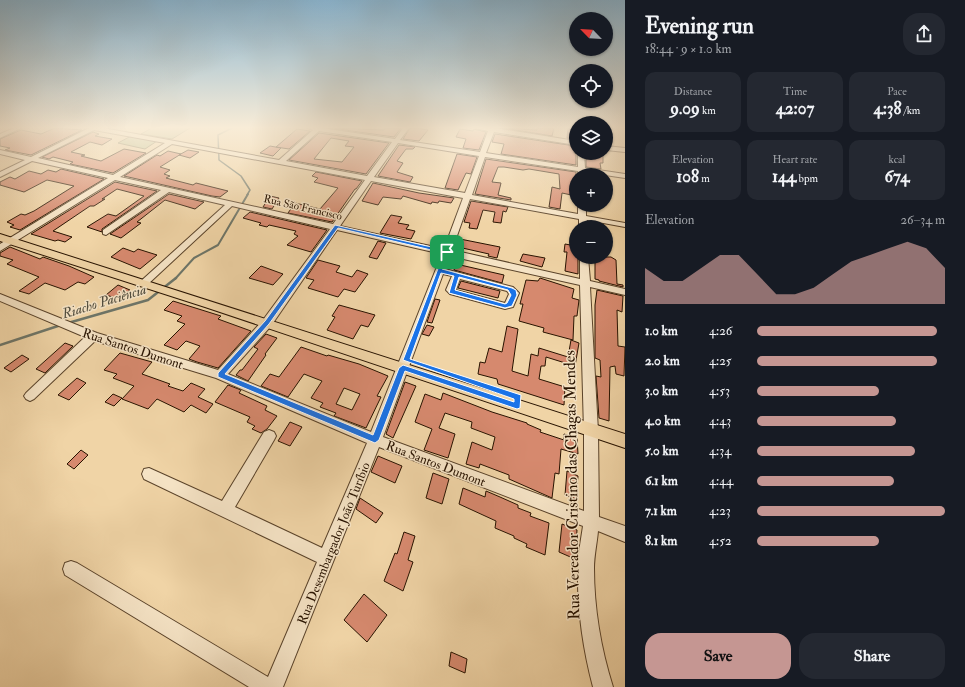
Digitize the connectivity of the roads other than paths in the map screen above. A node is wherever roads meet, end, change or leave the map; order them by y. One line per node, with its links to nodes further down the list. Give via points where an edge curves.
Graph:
1 (29, 160): 10 (street)
2 (36, 160): 13 (street, Rua São Francisco)
3 (143, 160): 13 (street)
4 (271, 160): 8 (street)
5 (381, 160): 14 (street)
6 (480, 160): 16 (street, Rua Desembargador João Turíbio)
7 (512, 160): 9 (street)
8 (282, 162): 14 (street)
9 (569, 170)
10 (0, 175)
11 (613, 175): 12 (street)
12 (625, 176)
13 (116, 177): 15 (street, Rua São Francisco); 25 (street)
14 (368, 178): 16 (street); 22 (street)
15 (168, 189): 17 (street, Rua São Francisco); 24 (street)
16 (466, 197): 19 (street); 26 (street, Rua Desembargador João Turíbio)
17 (232, 203): 22 (street, Rua São Francisco); 30 (street)
18 (582, 212): 19 (street)
19 (582, 217): 20 (street); 21 (street)
20 (582, 220)
21 (625, 225)
22 (337, 226): 26 (street, Rua São Francisco); 34 (street)
23 (0, 229): 25 (main road)
24 (106, 232)
25 (8, 240): 30 (main road)
26 (447, 252): 28 (street, Rua Desembargador João Turíbio); 31 (street, Rua São Francisco)
27 (584, 264): 31 (street, Rua Vereador Cristino das Chagas Mendes)
28 (439, 270): 29 (street); 36 (street, Rua Desembargador João Turíbio)
29 (457, 275): 29 (street, via 510,289 514,293 509,305 453,292 451,290)
30 (146, 281): 34 (main road)
31 (584, 284): 32 (street, Rua São Francisco); 39 (street, Rua Vereador Cristino das Chagas Mendes)
32 (625, 292)
33 (0, 297): 35 (street, Rua Santos Dumont)
34 (269, 320): 36 (main road); 37 (street)
35 (93, 336): 37 (street, Rua Santos Dumont); 38 (street)
36 (404, 364): 39 (main road); 42 (street, Rua Desembargador João Turíbio)
37 (220, 375): 42 (street, Rua Santos Dumont)
38 (30, 396)
39 (591, 426): 40 (main road); 43 (main road); 46 (street, Rua Vereador Cristino das Chagas Mendes)
40 (625, 432)
41 (269, 436): 45 (street)
42 (375, 440): 46 (street, Rua Santos Dumont); 48 (street, Rua Desembargador João Turíbio)
43 (625, 441)
44 (149, 474): 45 (street)
45 (225, 510): 48 (street)
46 (591, 522): 47 (street, Rua Santos Dumont); 52 (street, Rua Vereador Cristino das Chagas Mendes, via 586,568 589,621)
47 (625, 534)
48 (326, 558): 51 (street, Rua Desembargador João Turíbio)
49 (71, 570): 50 (street)
50 (267, 687)
51 (273, 687)
52 (603, 687)

